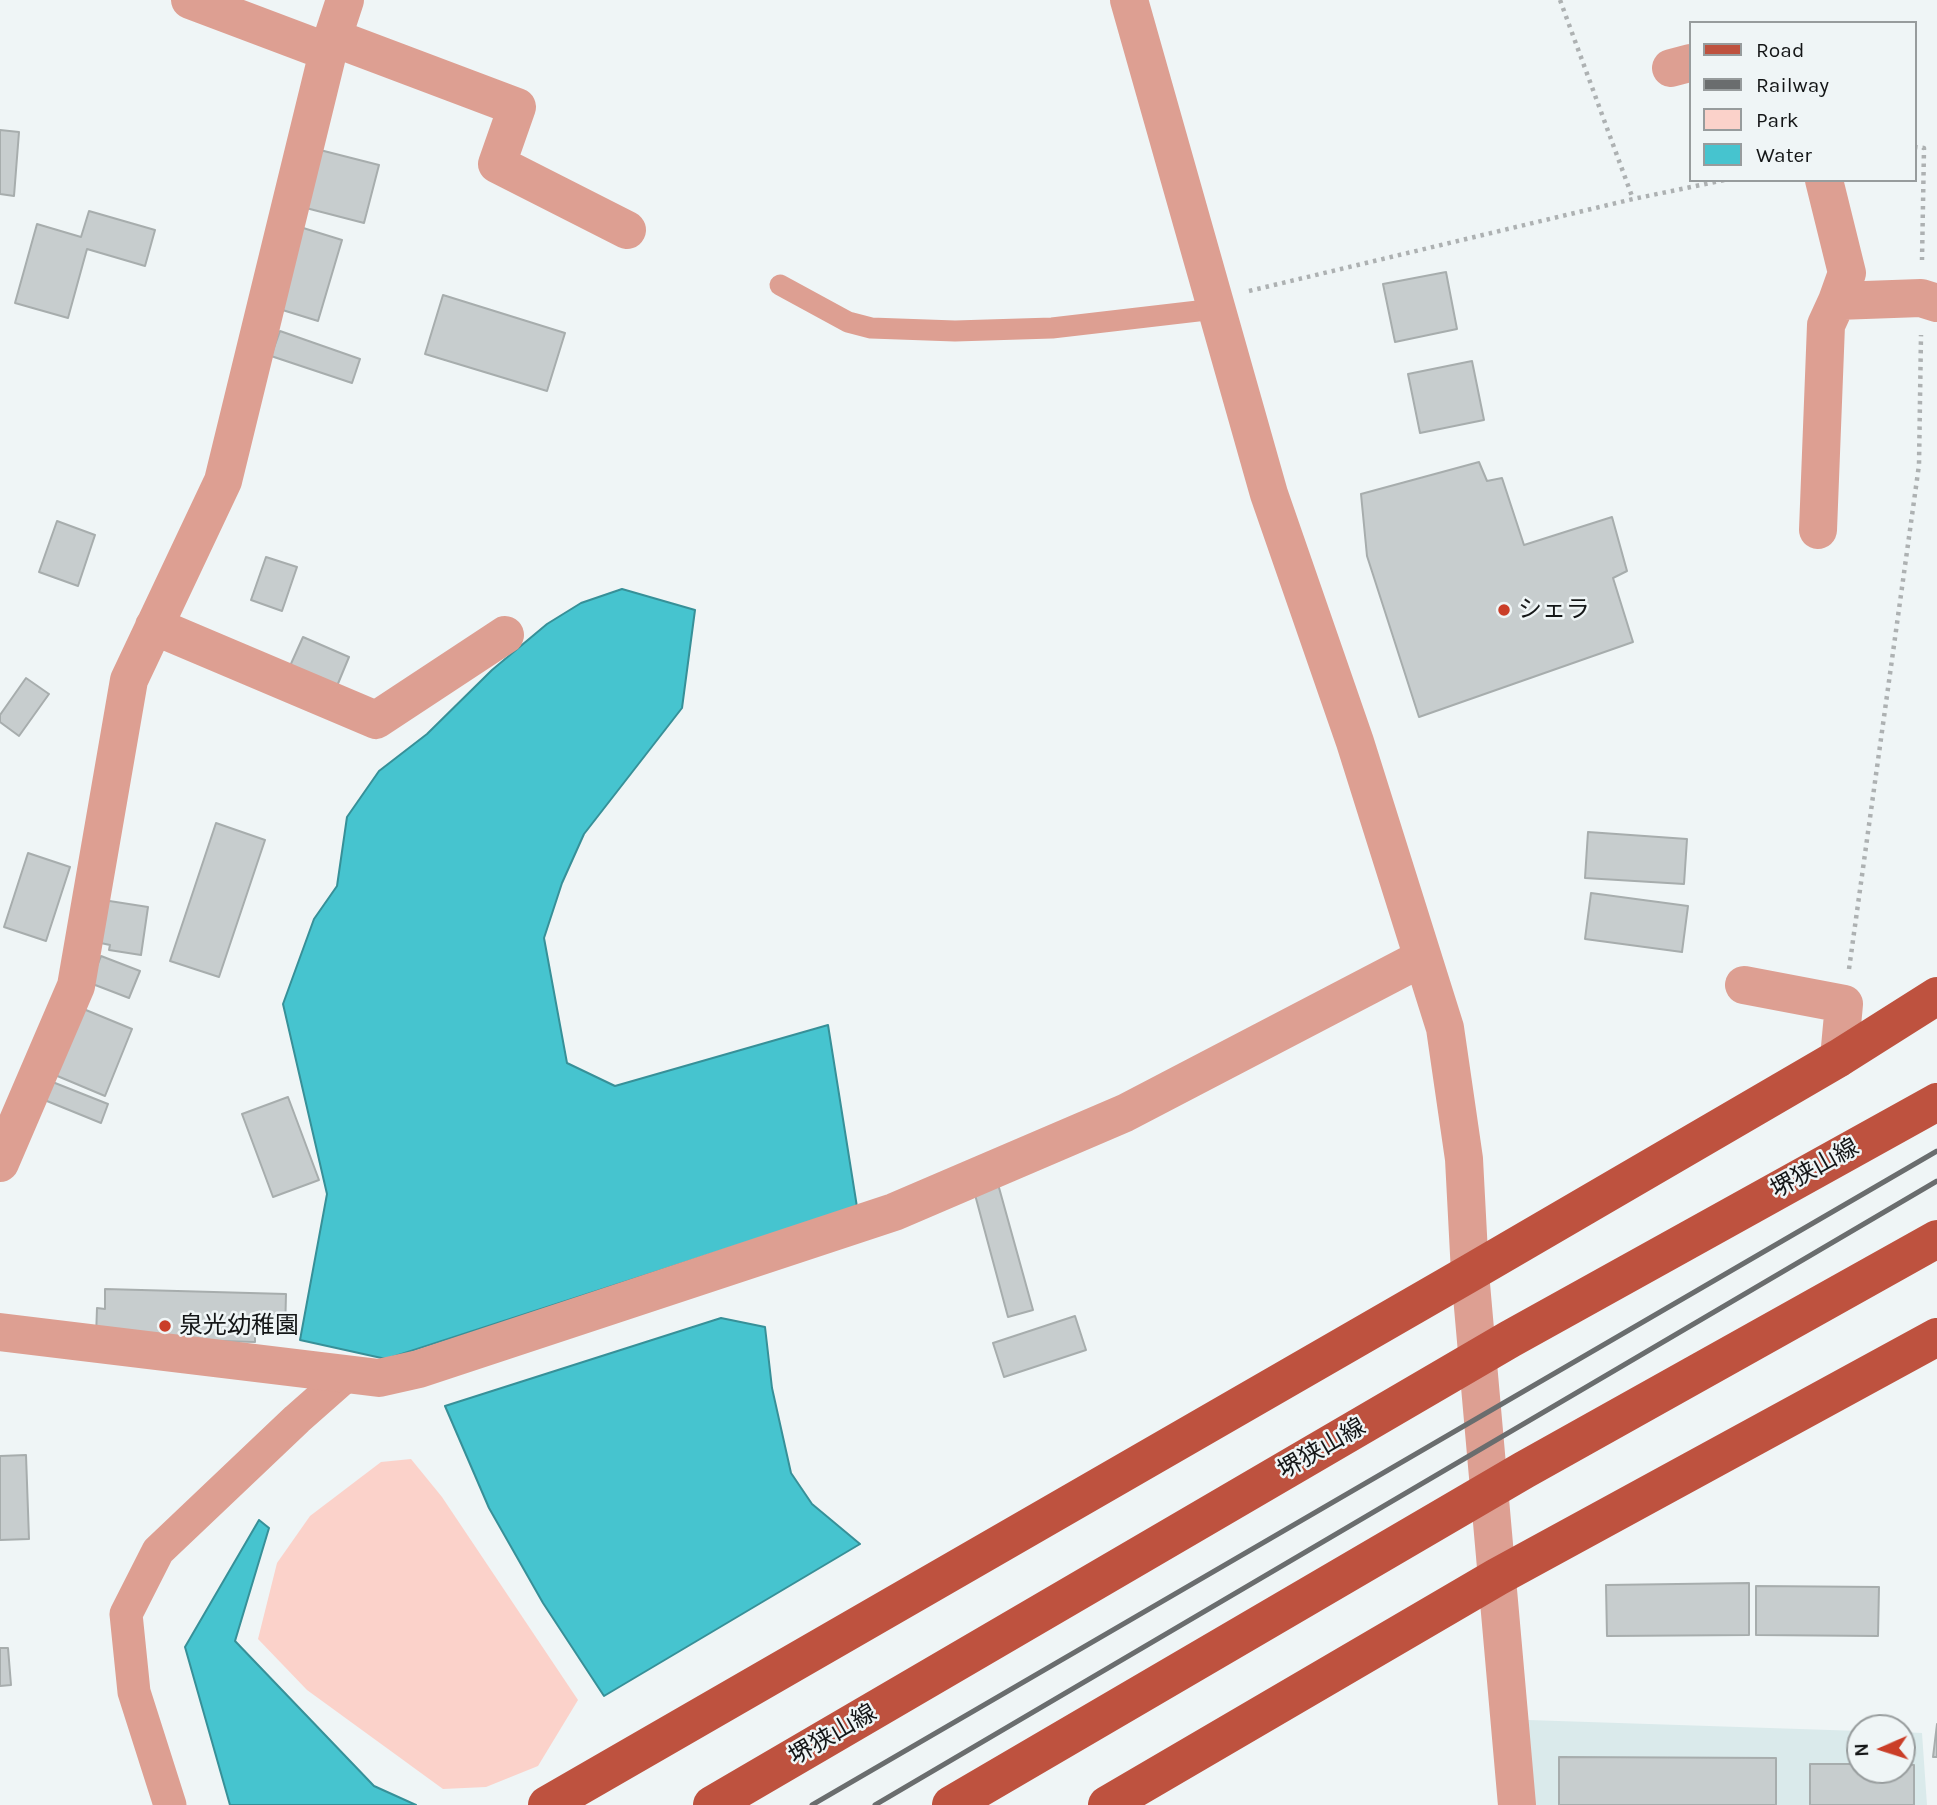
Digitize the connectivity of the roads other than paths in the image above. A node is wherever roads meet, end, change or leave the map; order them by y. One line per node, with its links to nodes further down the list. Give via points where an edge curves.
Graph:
1 (190, 0): 4 (street)
2 (345, 0): 4 (street)
3 (1129, 0): 10 (street)
4 (331, 45): 6 (street, via 517,107 497,164); 12 (street, via 223,481)
5 (1824, 182): 9 (street, via 1847,272)
6 (627, 230)
7 (780, 285): 10 (lane, via 848,322 871,328 1052,328)
8 (1929, 300): 9 (street)
9 (1837, 301): 11 (street, via 1826,325)
10 (1214, 305): 14 (street, via 1269,494)
11 (1818, 530)
12 (154, 626): 13 (street, via 376,720); 19 (street, via 129,680 76,986)
13 (505, 635)
14 (1422, 958): 21 (street, via 1445,1028 1464,1159); 24 (street, via 1125,1113 894,1212 419,1370 379,1378)
15 (1744, 985): 17 (street, via 1844,1004)
16 (1937, 996): 17 (main road)
17 (1839, 1058): 21 (main road)
18 (1937, 1102): 28 (main road, 堺狭山線, via 1510,1339)
19 (0, 1163)
20 (1937, 1239): 29 (main road, via 1524,1470)
21 (1470, 1273): 25 (street); 27 (main road)
22 (0, 1332): 24 (street)
23 (1937, 1337): 25 (main road)
24 (348, 1374): 26 (street, via 158,1551 126,1614 134,1692)
25 (1497, 1577): 30 (main road); 31 (street)
26 (170, 1805)
27 (547, 1805)
28 (712, 1805)
29 (951, 1805)
30 (1107, 1805)
31 (1517, 1805)

